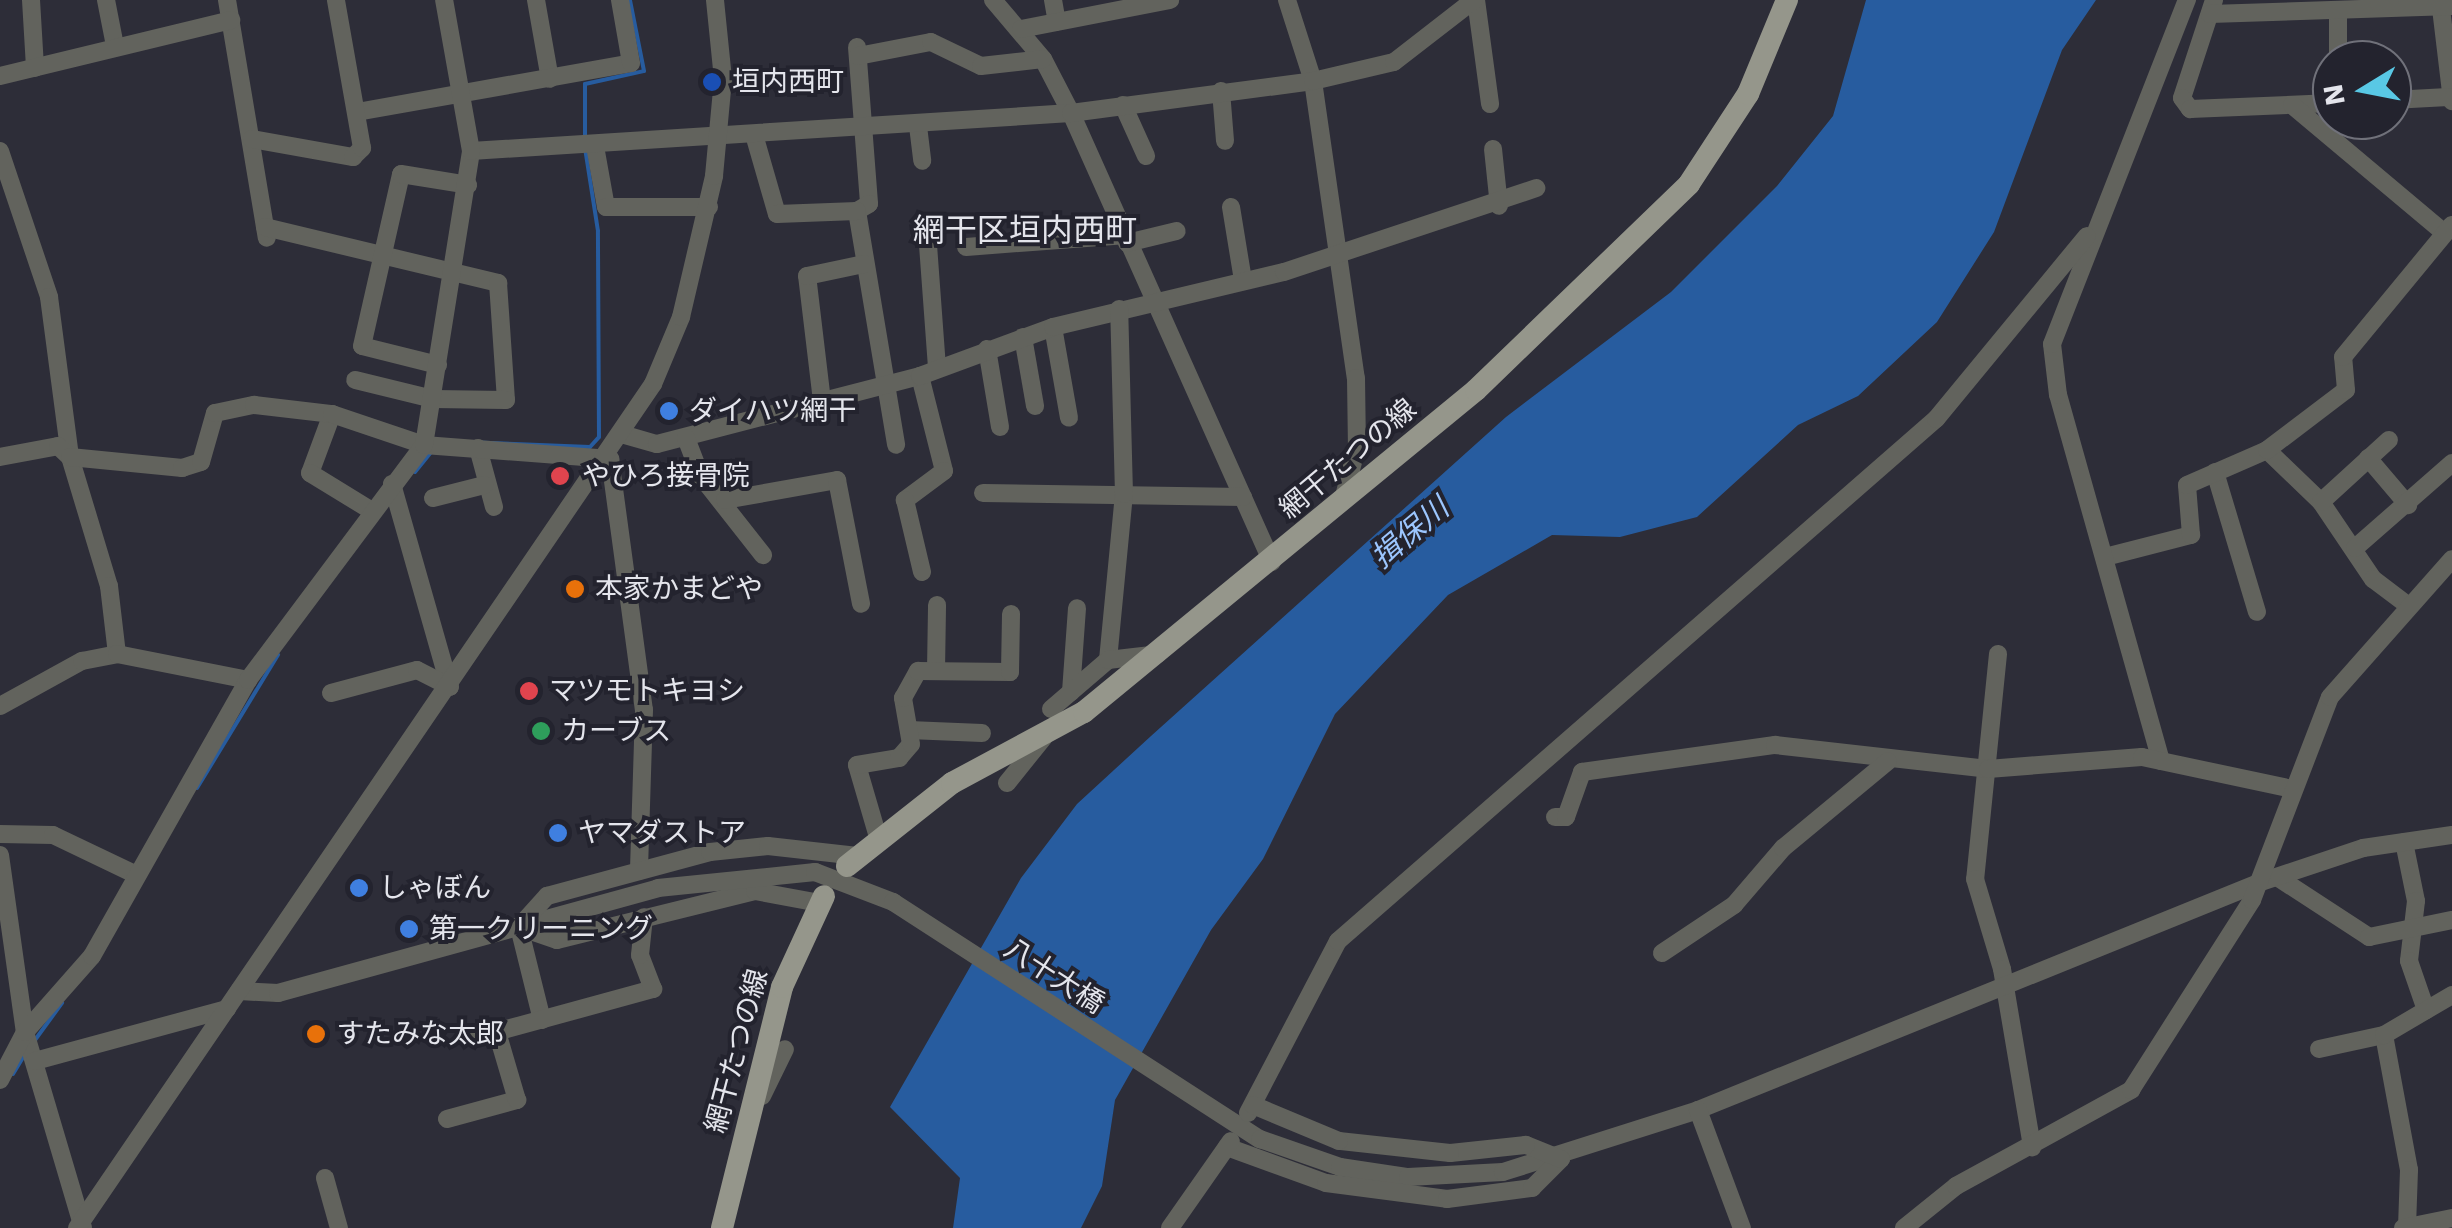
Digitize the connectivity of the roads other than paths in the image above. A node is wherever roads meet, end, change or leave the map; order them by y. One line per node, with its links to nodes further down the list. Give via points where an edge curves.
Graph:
1 (31, 0): 25 (street)
2 (106, 0): 23 (street)
3 (227, 0): 19 (street)
4 (336, 0): 37 (street)
5 (444, 0): 30 (street)
6 (536, 0): 27 (street)
7 (620, 0): 27 (street, via 631,64)
8 (715, 0): 43 (street)
9 (993, 0): 21 (street)
10 (1053, 0): 20 (street)
11 (1170, 0): 20 (street)
12 (1286, 0): 28 (street)
13 (1475, 0): 28 (street, via 1394,62); 33 (street)
14 (1787, 0): 103 (main road, 網干たつの線, via 1748,94 1689,184 1506,363)
15 (2187, 0): 59 (street)
16 (2445, 5): 18 (street); 31 (street)
17 (2212, 7): 18 (street); 36 (street, via 2182,98 2190,109)
18 (2338, 11): 22 (street)
19 (230, 20): 23 (street); 41 (street)
20 (1058, 22): 21 (street)
21 (1021, 29): 24 (street)
22 (2338, 40)
23 (115, 46): 25 (street)
24 (1043, 59): 38 (street); 40 (street, via 981,66 931,42 857,51)
25 (35, 68): 26 (street)
26 (0, 76)
27 (550, 79): 30 (street)
28 (1313, 81): 29 (street); 63 (street)
29 (1220, 91): 35 (street); 44 (street)
30 (462, 95): 37 (street); 47 (street)
31 (2450, 99): 32 (street)
32 (2412, 100)
33 (1490, 104)
34 (2312, 104): 36 (street)
35 (1123, 105): 38 (street); 49 (street)
36 (2292, 105): 57 (street)
37 (357, 112): 41 (street, via 362,148 353,156)
38 (1071, 114): 39 (street); 60 (street)
39 (918, 126): 40 (street); 50 (street)
40 (864, 130): 42 (street); 56 (street, via 868,204)
41 (252, 138): 64 (street, via 266,233)
42 (755, 138): 43 (street); 56 (street, via 777,214)
43 (720, 141): 45 (street); 54 (street)
44 (1225, 141)
45 (586, 146): 47 (street); 54 (street, via 606,207)
46 (1492, 149): 53 (street)
47 (471, 150): 51 (street)
48 (0, 152): 91 (street, via 49,297)
49 (1146, 156)
50 (922, 161)
51 (468, 185): 64 (street, via 401,174); 66 (street)
52 (1536, 188): 53 (street)
53 (1498, 206): 63 (street)
54 (708, 207): 83 (street, via 681,317)
55 (1231, 207): 67 (street)
56 (857, 211): 65 (street)
57 (2446, 227): 89 (street, via 2343,357 2346,390)
58 (1176, 231): 60 (street)
59 (2087, 236): 110 (street, via 2052,344 2058,395); 174 (street, via 1936,418 1338,941 1251,1110 1339,1141 1450,1153 1526,1146)
60 (1126, 239): 62 (street); 68 (street)
61 (928, 245): 74 (street)
62 (966, 248)
63 (1338, 256): 67 (street); 103 (street, via 1357,447)
64 (384, 258): 66 (street); 73 (street, via 362,346)
65 (864, 264): 76 (street); 78 (street, via 807,276)
66 (453, 274): 73 (street); 77 (street, via 498,283 506,400)
67 (1243, 280): 68 (street)
68 (1153, 298): 69 (street); 100 (street)
69 (1119, 309): 70 (street); 99 (street)
70 (1053, 327): 71 (street); 81 (street)
71 (1023, 336): 72 (street); 79 (street)
72 (987, 349): 74 (street); 82 (street)
73 (438, 366): 77 (street)
74 (929, 373): 76 (street); 113 (street, via 944,470 905,500)
75 (355, 380): 77 (street)
76 (882, 386): 78 (street); 87 (street)
77 (432, 399): 86 (street)
78 (822, 401): 84 (street)
79 (1035, 406)
80 (332, 414): 86 (street); 91 (street, via 229,408 209,424 201,462 182,468); 107 (street, via 310,473)
81 (1069, 418)
82 (1000, 427)
83 (625, 435): 84 (street, via 651,444); 93 (street)
84 (686, 438): 102 (street, via 700,474)
85 (2388, 440): 92 (street)
86 (424, 445): 88 (street); 97 (street)
87 (896, 445)
88 (478, 448): 93 (street); 96 (street)
89 (2267, 450): 95 (street); 104 (street)
90 (0, 457): 91 (street, via 58,446)
91 (70, 457): 120 (street, via 110,586)
92 (2368, 458): 104 (street); 105 (street)
93 (610, 459): 126 (street); 146 (street, via 644,710)
94 (2452, 463): 105 (street)
95 (2215, 472): 110 (street, via 2187,484 2191,535); 118 (street)
96 (484, 485): 101 (street); 106 (street)
97 (395, 492): 107 (street); 126 (street)
98 (983, 493): 99 (street)
99 (1124, 494): 100 (street); 123 (street)
100 (1243, 497): 112 (street)
101 (433, 498)
102 (725, 500): 109 (street); 115 (street, via 838,480)
103 (1343, 502): 112 (main road, 網干たつの線)
104 (2321, 502): 108 (street)
105 (2408, 505): 108 (street)
106 (494, 507)
107 (372, 511): 125 (street)
108 (2355, 548): 114 (street)
109 (763, 555)
110 (2108, 556): 135 (street)
111 (2452, 559): 114 (street)
112 (1272, 562): 121 (main road, 網干たつの線)
113 (922, 572)
114 (2405, 603): 138 (street, via 2330,698)
115 (862, 604)
116 (937, 605): 124 (street)
117 (1076, 608): 127 (street)
118 (2257, 612)
119 (1011, 614): 124 (street, via 1010,672)
120 (117, 654): 125 (street); 129 (street, via 82,661)
121 (1158, 654): 123 (street); 133 (main road, 網干たつの線)
122 (1998, 654): 136 (street)
123 (1108, 660): 127 (street)
124 (936, 671): 131 (street, via 918,671 904,698)
125 (248, 680): 147 (street)
126 (450, 687): 128 (street, via 418,670); 156 (street)
127 (1071, 692): 130 (street)
128 (330, 694)
129 (0, 706)
130 (1051, 709)
131 (909, 730): 132 (street); 142 (street, via 899,758 856,765)
132 (982, 733)
133 (1047, 733): 137 (street); 142 (main road, 網干たつの線, via 952,783)
134 (1888, 761): 136 (street); 139 (street, via 1776,745 1582,772 1566,817); 154 (street, via 1783,848 1734,906)
135 (2161, 761): 136 (street); 138 (street)
136 (1988, 769): 155 (street, via 1976,879)
137 (1007, 783)
138 (2292, 789): 148 (street)
139 (1556, 817)
140 (0, 834): 147 (street, via 53,835)
141 (2452, 835): 143 (street)
142 (878, 837): 145 (main road, 網干たつの線)
143 (2404, 842): 148 (street); 152 (street)
144 (0, 855): 161 (street)
145 (852, 861): 146 (street, via 768,846)
146 (639, 871): 153 (street, via 547,896)
147 (138, 874): 161 (street, via 92,956)
148 (2269, 879): 152 (street, via 2369,937); 155 (street); 173 (street, via 2131,1090)
149 (822, 899): 150 (street, via 755,891); 172 (main road, 網干たつの線, via 782,987)
150 (644, 918): 153 (street, via 557,940); 160 (street, via 640,954 653,989)
151 (2452, 920): 152 (street)
152 (2413, 923): 159 (street, via 2409,962)
153 (519, 927): 156 (street, 八十大橋, via 278,993); 160 (street); 174 (street, 八十大橋, via 752,872 815,872 893,902 1260,1138 1340,1167 1408,1177)
154 (1662, 953)
155 (2003, 987): 170 (street); 173 (street)
156 (239, 992): 158 (street)
157 (2452, 995): 159 (street)
158 (227, 1009): 168 (street); 177 (street)
159 (2426, 1010): 164 (street)
160 (542, 1020): 162 (street)
161 (25, 1032): 163 (street); 168 (street); 169 (street)
162 (498, 1032): 165 (street); 171 (street, via 518,1100)
163 (0, 1035)
164 (2384, 1035): 167 (street); 183 (street, via 2409,1170)
165 (474, 1038)
166 (785, 1049): 172 (street)
167 (2320, 1049)
168 (35, 1061): 177 (street)
169 (0, 1080)
170 (1698, 1110): 174 (street); 181 (street)
171 (447, 1119)
172 (745, 1132): 179 (main road, 網干たつの線)
173 (2032, 1146): 182 (street, via 1956,1186)
174 (1561, 1159): 180 (street, via 1532,1188 1448,1199 1326,1183 1229,1144)
175 (325, 1178): 178 (street)
176 (2452, 1218): 183 (street)
177 (80, 1226)
178 (339, 1228)
179 (722, 1228)
180 (1170, 1228)
181 (1742, 1228)
182 (1904, 1228)
183 (2405, 1228)

